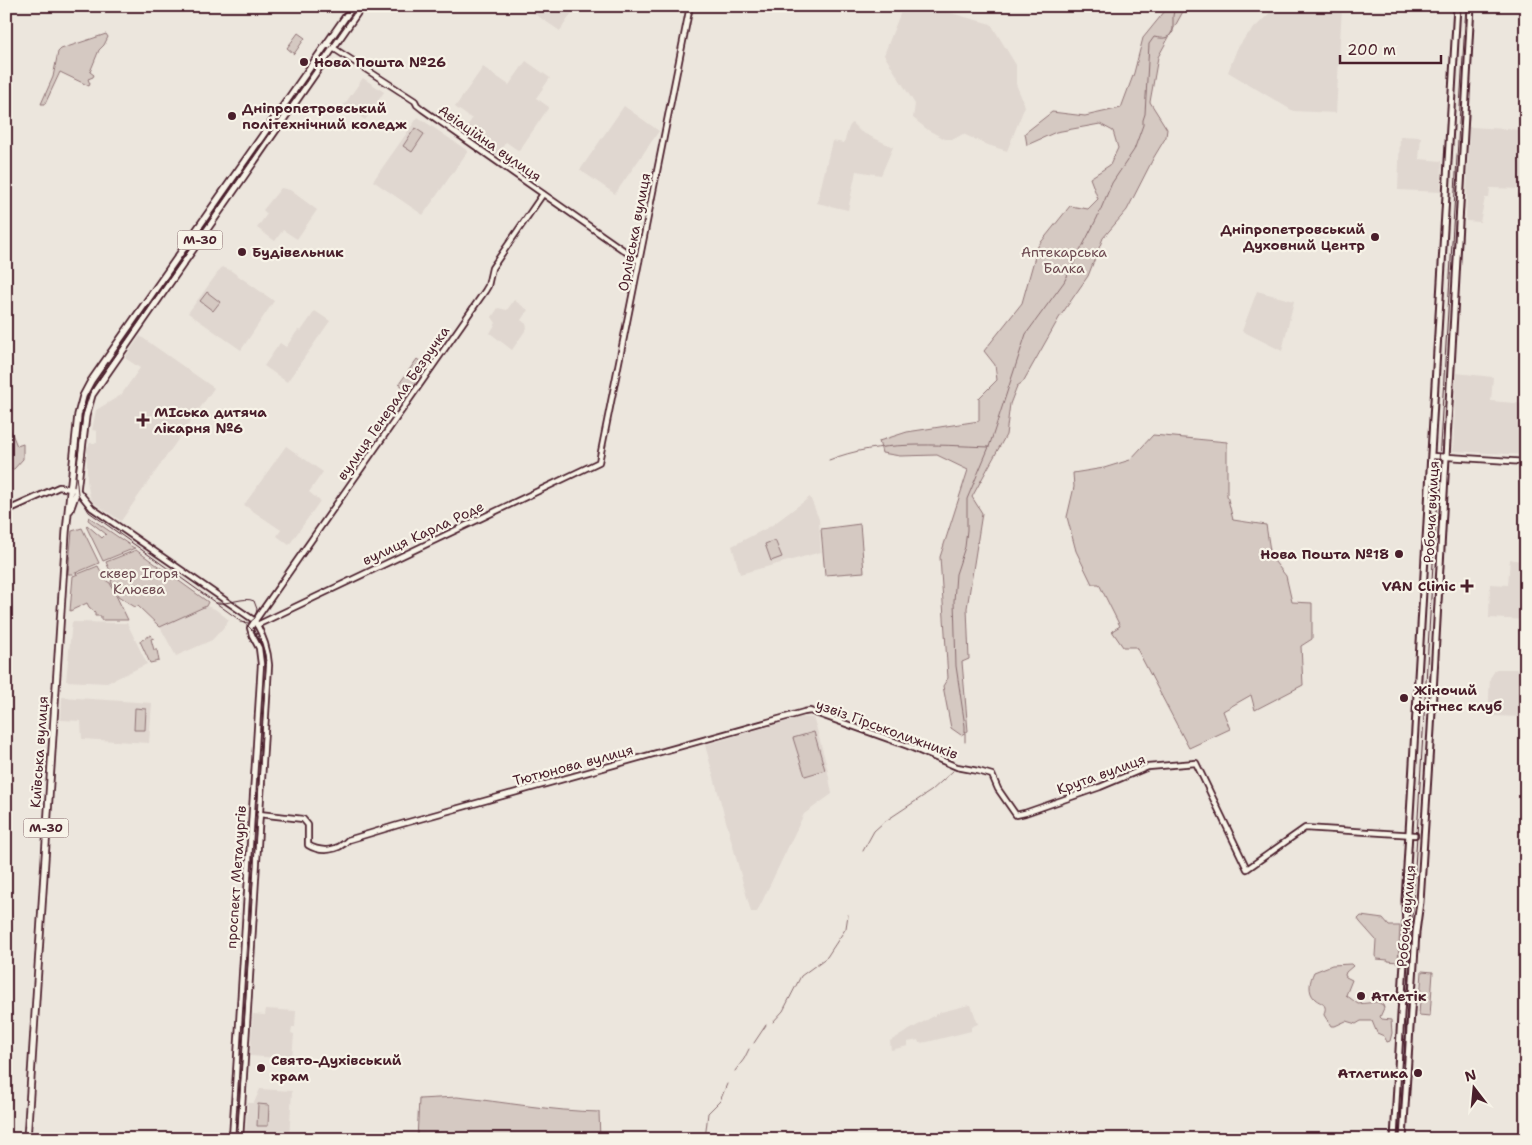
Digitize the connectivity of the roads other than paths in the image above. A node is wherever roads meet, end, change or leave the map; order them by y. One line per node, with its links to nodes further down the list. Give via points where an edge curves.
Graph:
1 (353, 6): 6 (highway, М-30)
2 (362, 6): 7 (highway, М-30)
3 (690, 6): 9 (street, Орлівська вулиця)
4 (1457, 6): 10 (main road, Робоча вулиця)
5 (1471, 6): 11 (main road, Робоча вулиця)
6 (327, 44): 7 (street, Авіаційна вулиця); 14 (highway, М-30, via 91,381 78,415)
7 (333, 48): 8 (street, Авіаційна вулиця, via 415,101); 15 (highway, М-30, via 92,395 86,416)
8 (543, 194): 9 (street, Авіаційна вулиця); 18 (street, вулиця Генерала Безручка, via 492,268 485,291)
9 (639, 262): 12 (street, Орлівська вулиця)
10 (1432, 456): 11 (street); 22 (main road, Робоча вулиця)
11 (1446, 457): 13 (street); 27 (main road, Робоча вулиця)
12 (599, 462): 18 (street, вулиця Карла Роде)
13 (1526, 462)
14 (70, 488): 15 (street); 16 (street, via 59,487); 17 (highway, Київська вулиця / М-30)
15 (77, 490): 17 (highway, Київська вулиця / М-30); 18 (street, via 92,508)
16 (6, 511)
17 (68, 517): 23 (highway, Київська вулиця / М-30)
18 (256, 623): 20 (street, проспект Металургів, via 268,653); 24 (street, проспект Металургів, via 250,631 261,664)
19 (804, 712): 20 (street, Тютюнова вулиця, via 348,840 336,849 308,846 308,825 303,819); 21 (street, узвіз Гірськолижників, via 810,711 861,729 957,767 992,775)
20 (260, 814): 25 (street, проспект Металургів)
21 (1016, 815): 22 (street, Крута вулиця, via 1148,767 1196,763 1246,869 1305,828)
22 (1412, 835): 26 (main road, Робоча вулиця)
23 (26, 1139)
24 (232, 1139)
25 (240, 1139)
26 (1394, 1139)
27 (1403, 1139)

